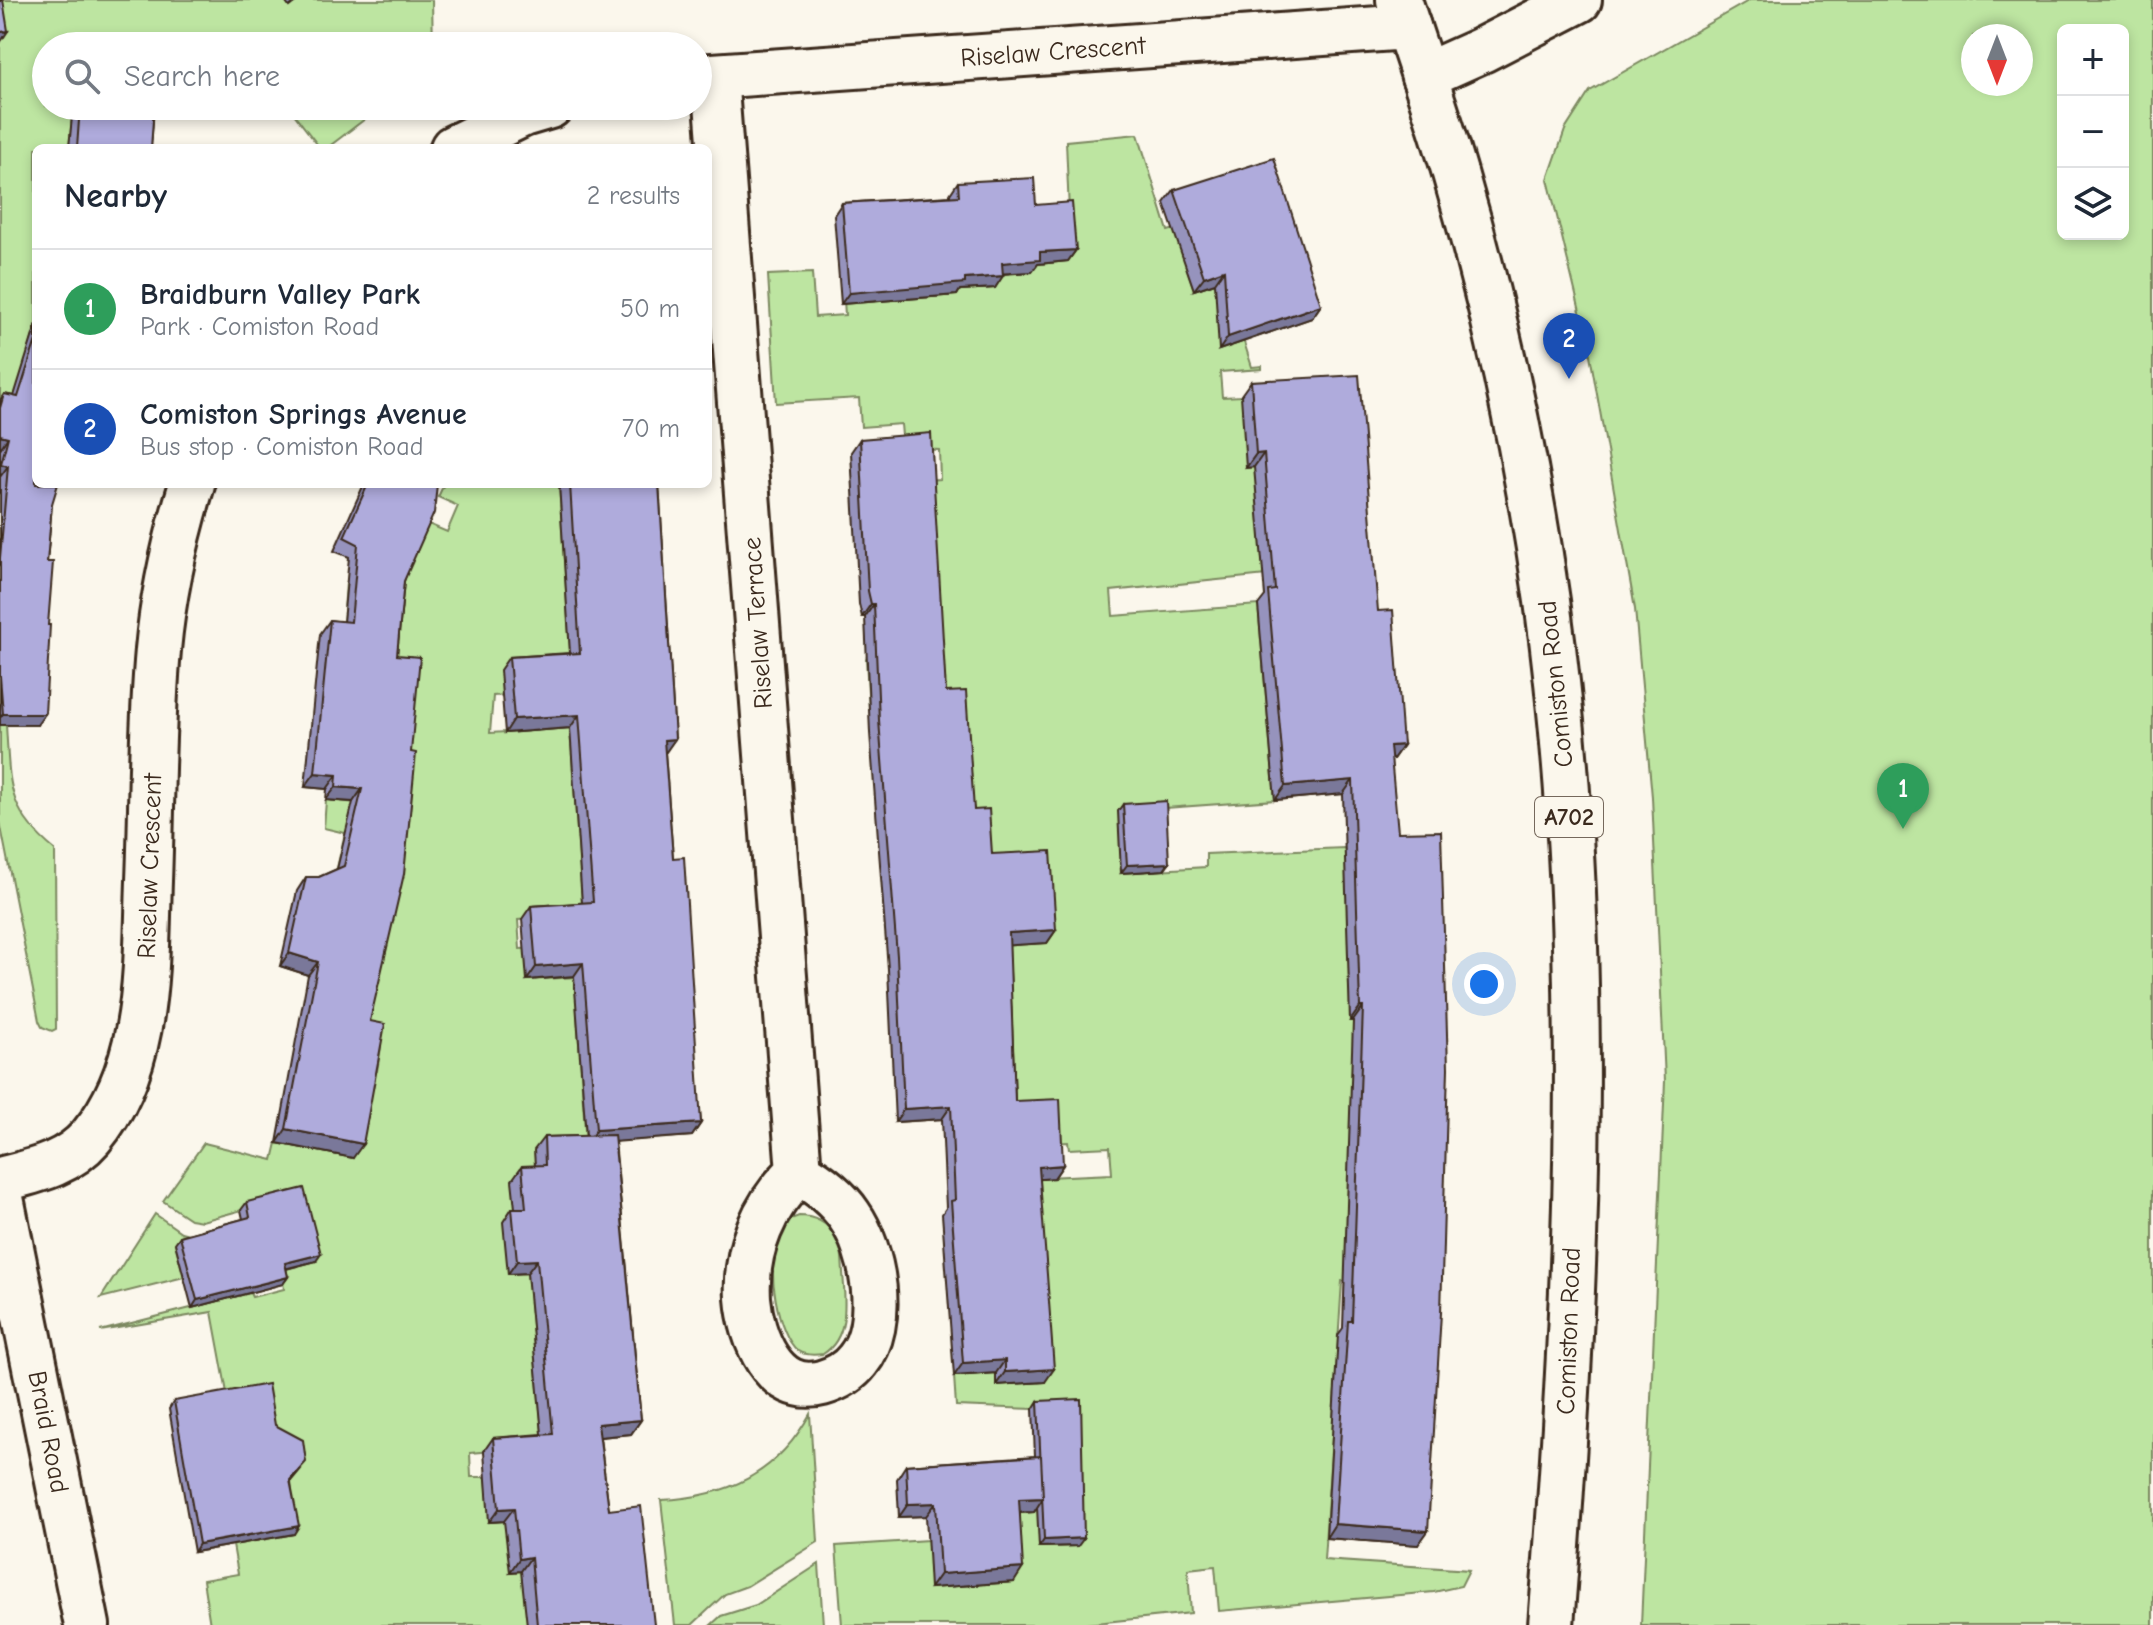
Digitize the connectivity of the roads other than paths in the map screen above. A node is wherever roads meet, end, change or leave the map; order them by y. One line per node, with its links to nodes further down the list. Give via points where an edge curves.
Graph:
1 (1579, 0): 4 (street)
2 (1404, 14): 3 (street, Riselaw Crescent); 4 (street, Comiston Road / A702)
3 (712, 75)
4 (1424, 76): 15 (street, Comiston Road / A702, via 1482,274 1534,520 1568,796 1576,1130)
5 (511, 120): 7 (street)
6 (710, 120): 8 (street, Riselaw Terrace)
7 (461, 144)
8 (712, 144)
9 (712, 147): 11 (street, Riselaw Terrace)
10 (191, 488): 12 (street, Riselaw Crescent, via 158,650 144,994 133,1050 106,1115 75,1153 53,1166)
11 (799, 1172)
12 (0, 1180)
13 (0, 1193): 14 (street, Braid Road)
14 (87, 1625)
15 (1551, 1625)

